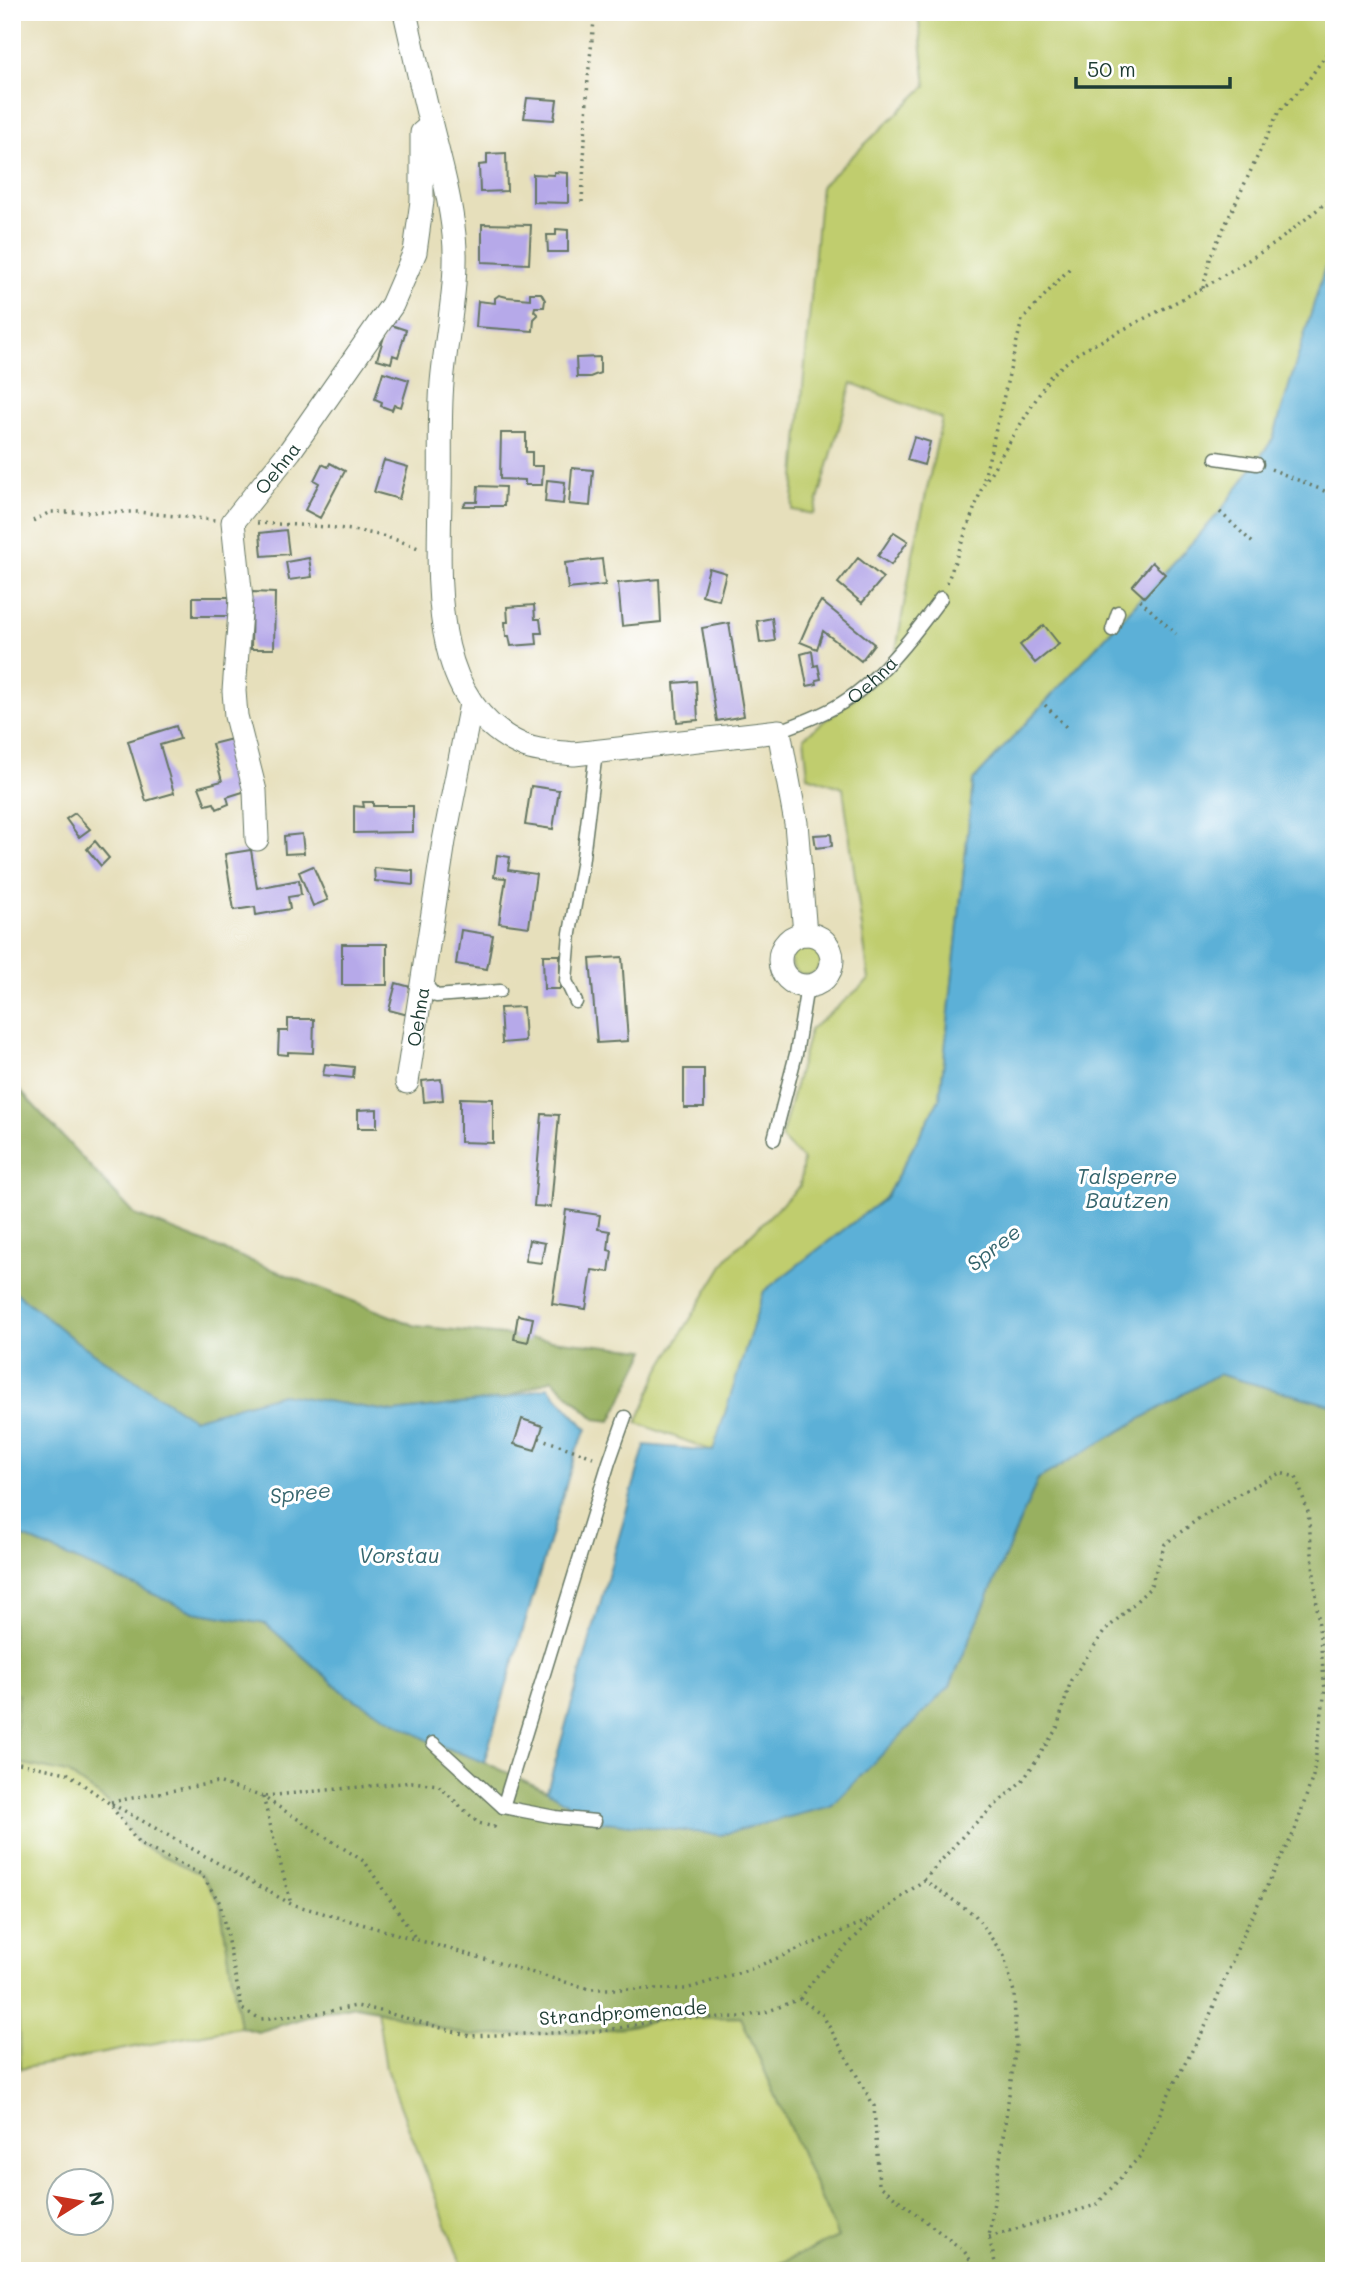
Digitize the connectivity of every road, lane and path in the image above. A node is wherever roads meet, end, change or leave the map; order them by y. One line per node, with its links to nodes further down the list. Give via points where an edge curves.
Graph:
1 (405, 12): 4 (street, Oehna)
2 (595, 12): 6 (path)
3 (1334, 43): 8 (path, via 1278,113 1211,255)
4 (431, 124): 20 (street, Oehna, via 454,236 442,386 440,599 449,653); 25 (street, Oehna, via 422,133 422,201 415,252 392,305 233,522 241,599 234,691 255,791)
5 (1334, 196): 8 (path, via 1276,243)
6 (582, 202)
7 (1070, 268): 11 (path, via 1022,320)
8 (1203, 288): 11 (path, via 1078,352 1051,375)
9 (1216, 458): 10 (lane)
10 (1257, 464): 12 (path)
11 (983, 485): 15 (path)
12 (1334, 495)
13 (1220, 512): 14 (path)
14 (1255, 545)
15 (941, 598): 23 (lane, Oehna, via 901,650 864,687 837,706)
16 (1140, 600): 19 (path)
17 (1118, 612): 18 (lane)
18 (1112, 630)
19 (1176, 634)
20 (471, 704): 24 (street, Oehna, via 523,746 574,754); 27 (street, Oehna)
21 (1045, 705): 22 (path)
22 (1068, 729)
23 (779, 731): 24 (street, Oehna); 26 (street, via 796,823)
24 (596, 752): 30 (lane, via 566,981)
25 (257, 839)
26 (805, 934): 28 (street, via 789,941 780,957 790,981); 28 (street, via 821,938 832,959 828,975)
27 (422, 981): 29 (lane, via 436,996); 31 (street, Oehna)
28 (807, 986): 32 (lane, via 796,1054)
29 (500, 991)
30 (576, 1002)
31 (407, 1082)
32 (774, 1139)
33 (625, 1417): 40 (lane)
34 (539, 1438): 35 (path)
35 (576, 1451)
36 (12, 1663): 39 (path, Strandpromenade, via 18,1693 14,1762 67,1773)
37 (433, 1743): 40 (lane)
38 (263, 1797): 39 (path, via 218,1782); 42 (path, via 412,1782 438,1785); 44 (path); 46 (path, via 365,1862)
39 (109, 1802): 44 (path); 47 (path, Strandpromenade, via 139,1844 201,1874 220,1903 242,2009 261,2020 356,2006 470,2036 604,2031 671,2018 741,2017)
40 (503, 1807): 41 (lane)
41 (595, 1821)
42 (478, 1823)
43 (924, 1880): 45 (path); 48 (path, via 975,1915 1004,1956 1014,1992 1016,2045); 48 (path, via 969,1829 1024,1779 1057,1728 1071,1681 1104,1632 1150,1588 1165,1544 1244,1491 1280,1473 1296,1477 1308,1513 1325,1690 1313,1776 1295,1830 1141,2155 1096,2205)
44 (291, 1904): 46 (path)
45 (874, 1918): 46 (path, via 751,1969 686,1989 590,1989); 47 (path)
46 (416, 1939)
47 (800, 1999): 49 (path, via 822,2014 874,2106 880,2186 964,2251)
48 (989, 2237): 50 (path)
49 (978, 2271)
50 (996, 2271)

